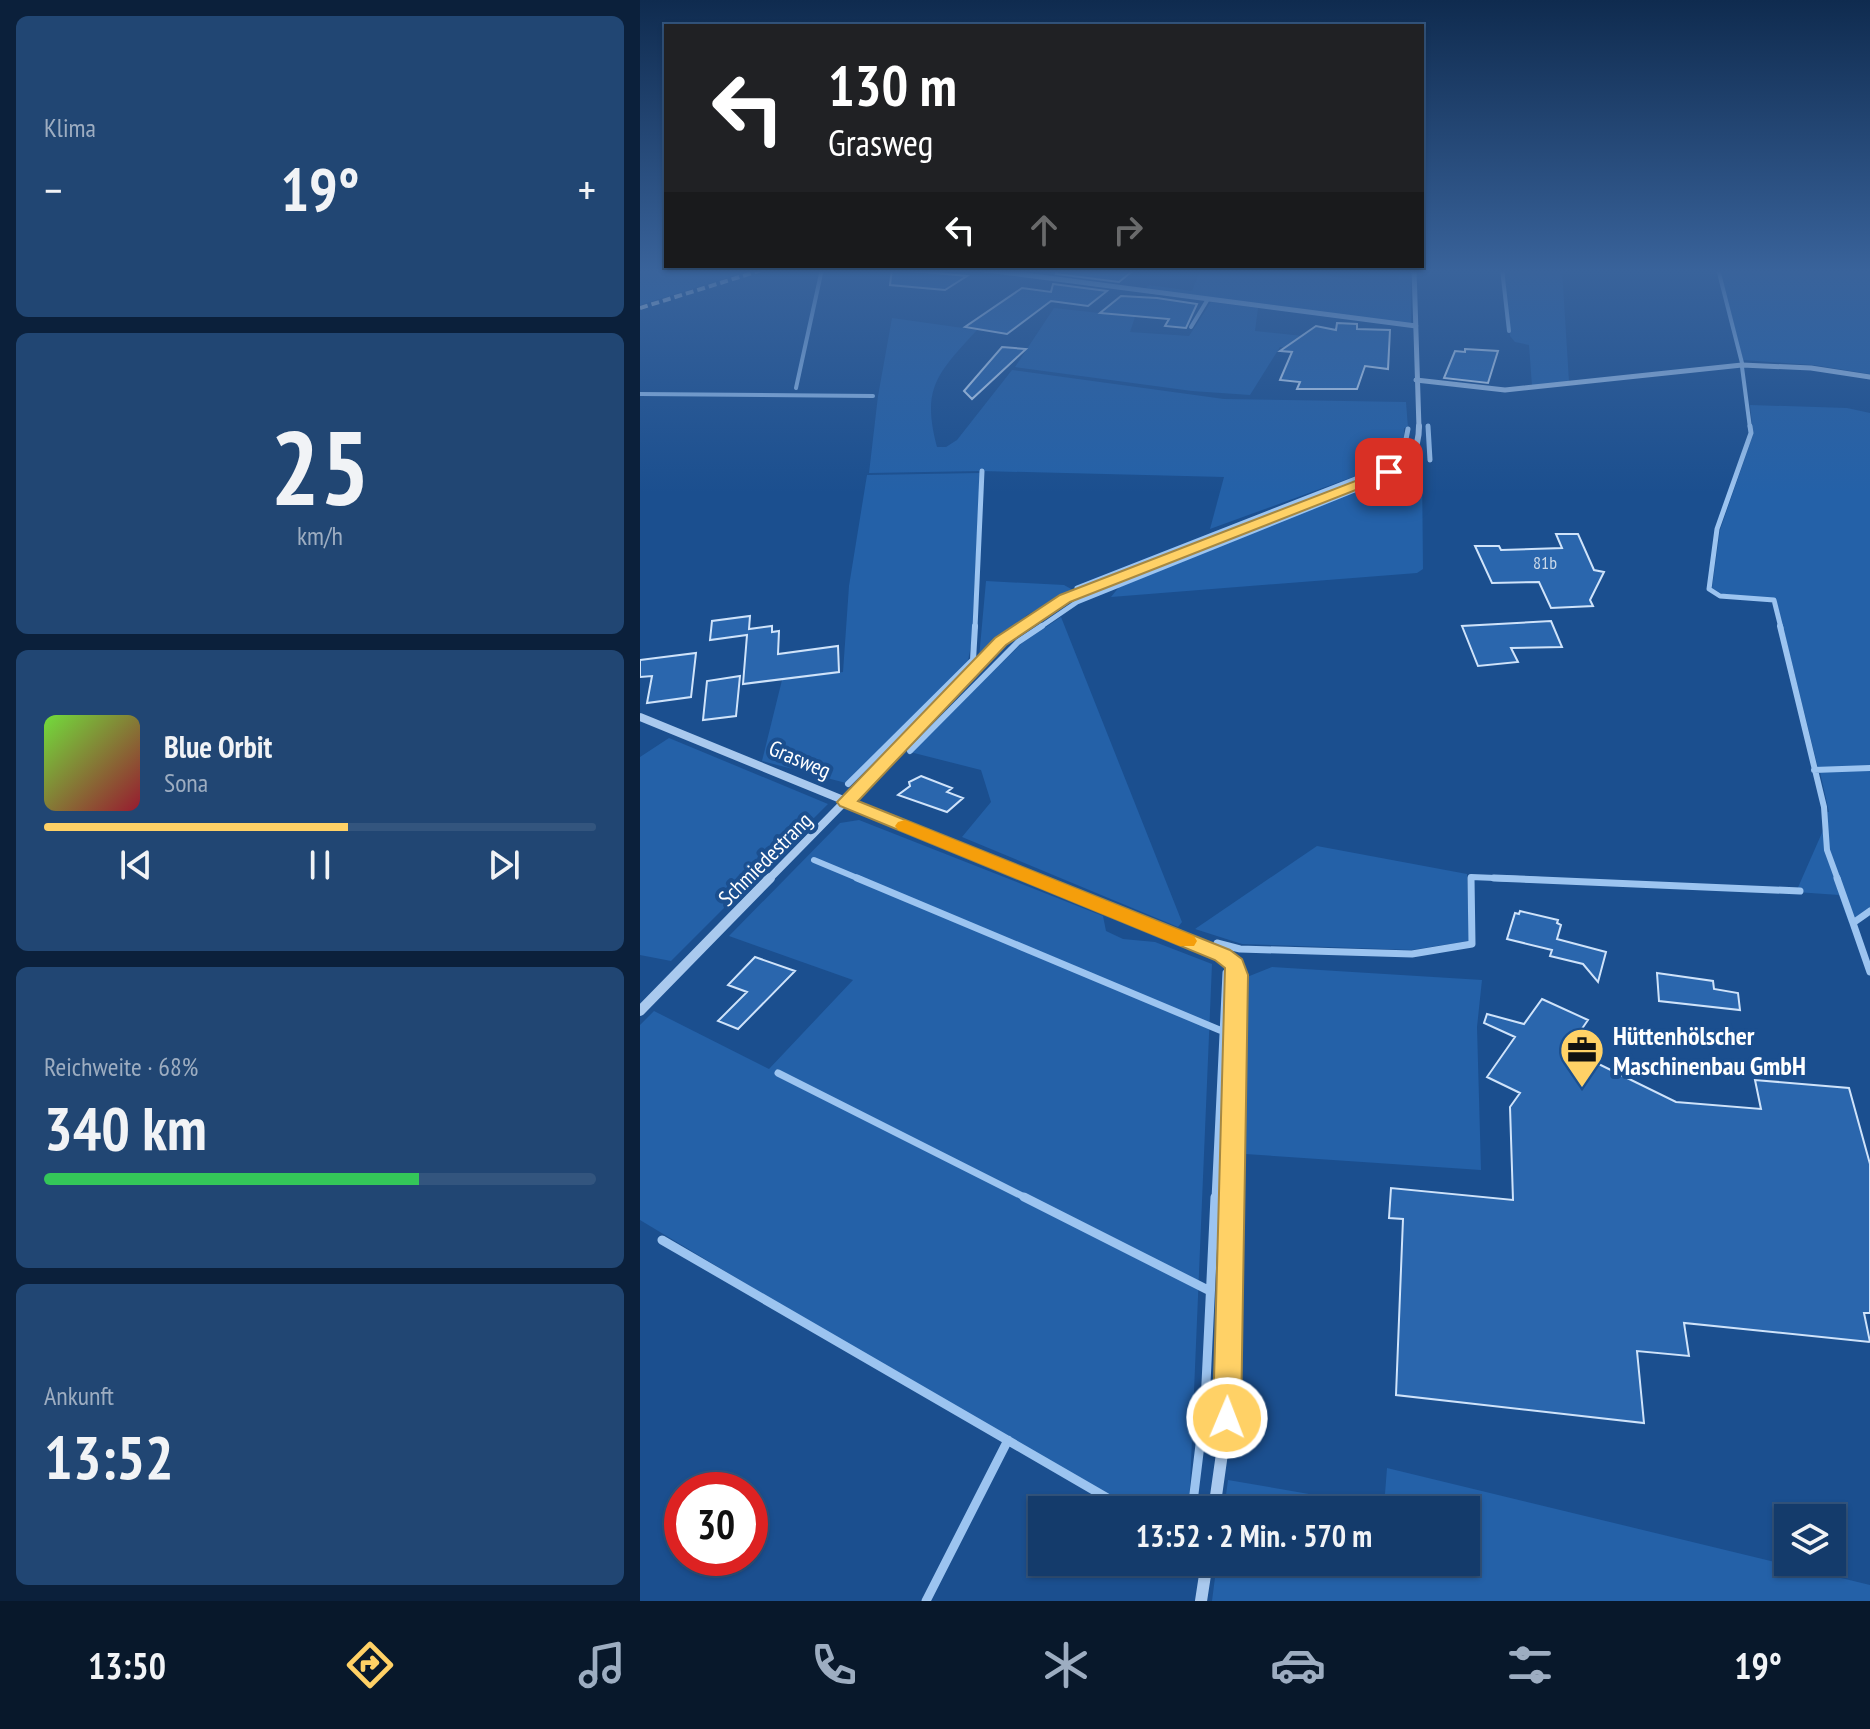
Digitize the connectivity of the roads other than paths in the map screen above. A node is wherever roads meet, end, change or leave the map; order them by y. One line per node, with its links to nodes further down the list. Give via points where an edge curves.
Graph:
1 (1416, 344): 3 (street, Schmiedestrang)
2 (1870, 377): 3 (street, via 1742,365 1505,390)
3 (1416, 380): 5 (street, Schmiedestrang, via 1419,443 1413,456 1389,472 1043,611 1001,642)
4 (640, 717): 5 (street, Grasweg)
5 (846, 802): 6 (street, Schmiedestrang); 7 (street, Grasweg, via 1223,955 1234,965 1227,1418)
6 (640, 1011)
7 (1216, 1496)
8 (1205, 1576): 9 (street)
9 (1201, 1601)

